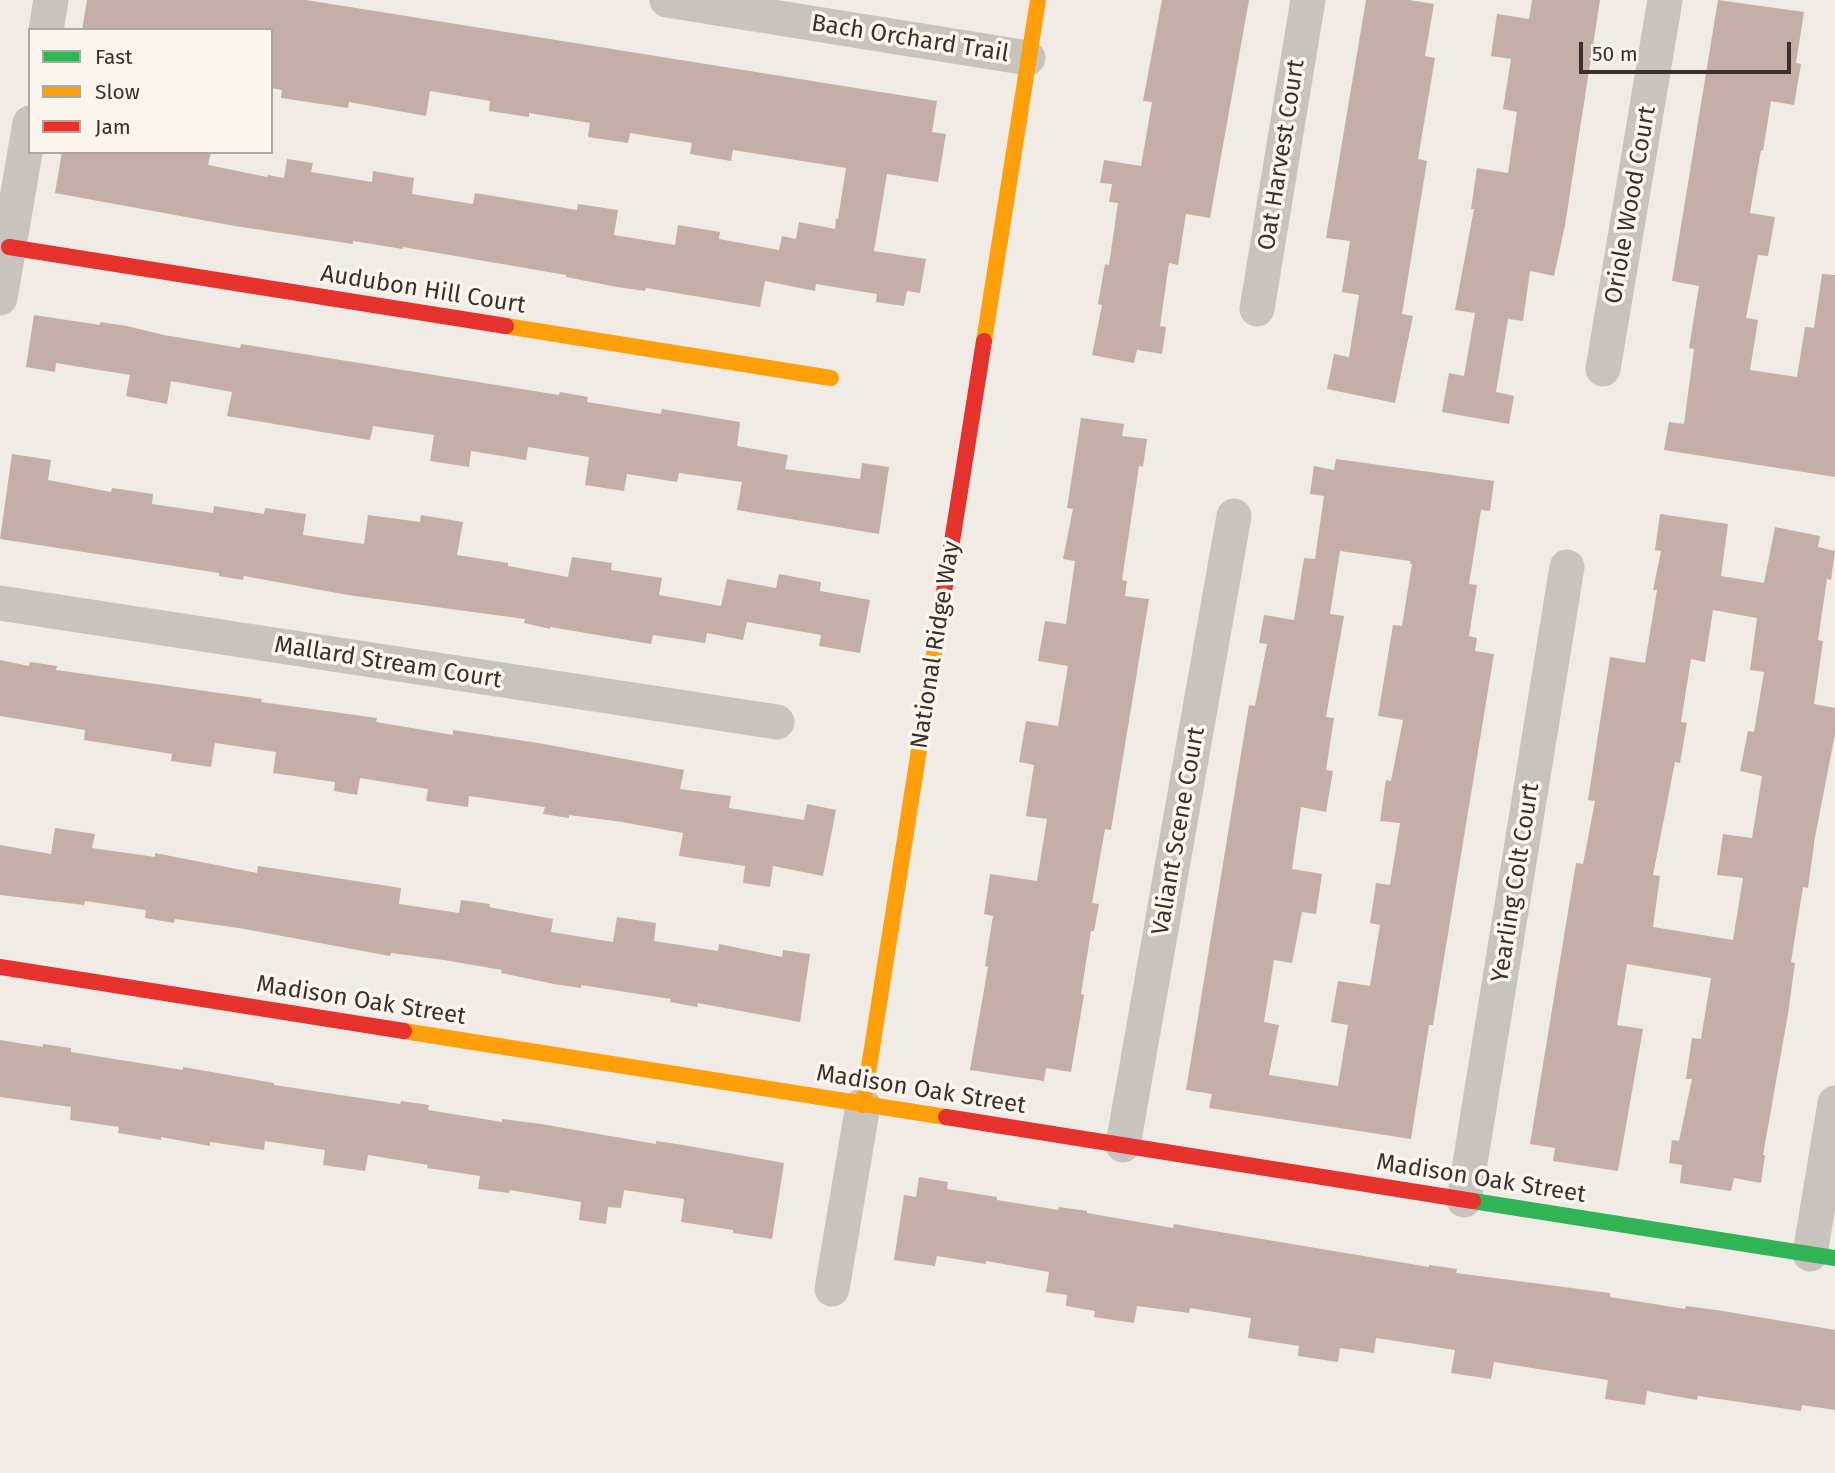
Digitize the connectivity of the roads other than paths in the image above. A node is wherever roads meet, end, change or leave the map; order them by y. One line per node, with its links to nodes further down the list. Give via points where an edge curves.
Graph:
1 (51, 0): 6 (street)
2 (667, 0): 7 (street, Bach Orchard Trail)
3 (1038, 0): 7 (street, National Ridge Way)
4 (1308, 0): 11 (street, Oat Harvest Court)
5 (1665, 0): 12 (street, Oriole Wood Court)
6 (46, 28)
7 (1028, 58): 20 (street, National Ridge Way)
8 (28, 135): 9 (street)
9 (9, 247): 10 (street); 13 (street, Audubon Hill Court)
10 (0, 298)
11 (1257, 309)
12 (1603, 369)
13 (831, 378)
14 (1234, 516): 21 (street, Valiant Scene Court)
15 (1567, 567): 22 (street, Yearling Colt Court)
16 (0, 603): 17 (street, Mallard Stream Court)
17 (777, 722)
18 (0, 967): 20 (street, Madison Oak Street)
19 (1835, 1103): 23 (street)
20 (863, 1105): 21 (street, Madison Oak Street); 24 (street, National Ridge Way)
21 (1124, 1145): 22 (street, Madison Oak Street)
22 (1465, 1200): 23 (street, Madison Oak Street)
23 (1822, 1256)
24 (832, 1289)

